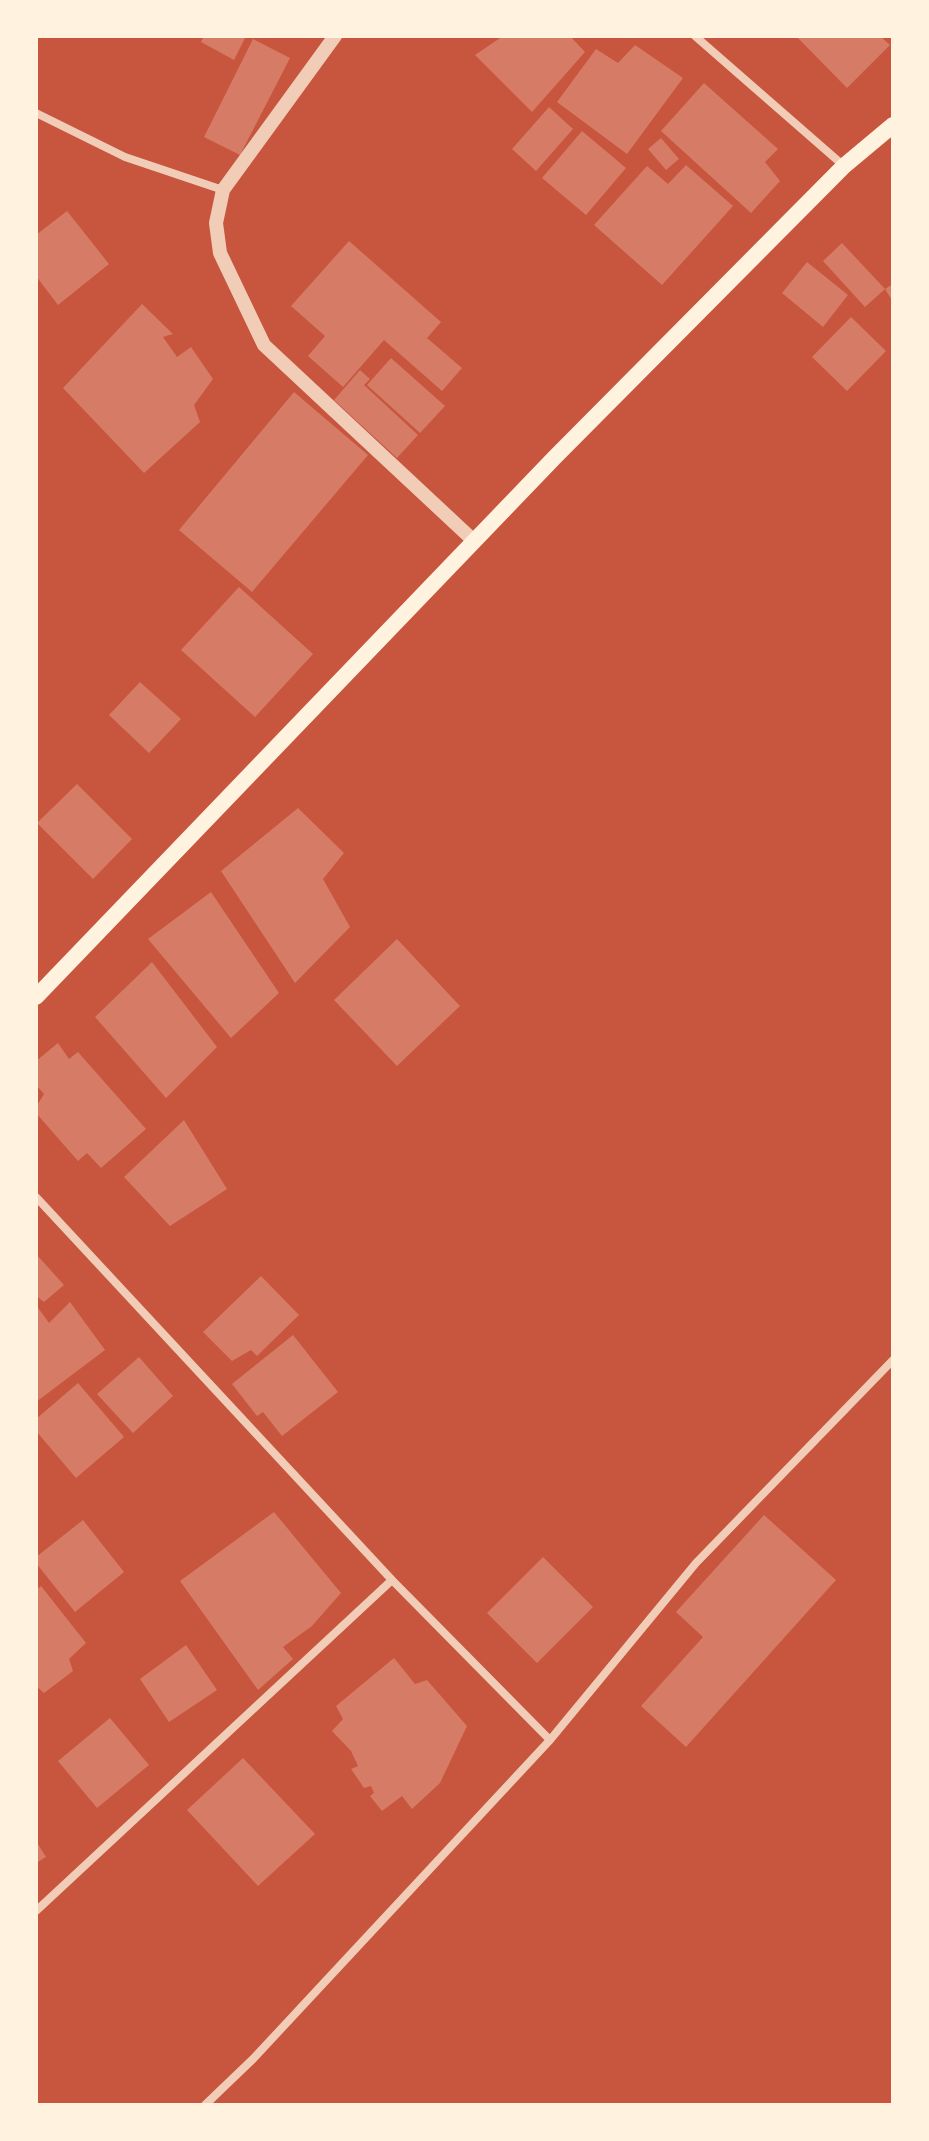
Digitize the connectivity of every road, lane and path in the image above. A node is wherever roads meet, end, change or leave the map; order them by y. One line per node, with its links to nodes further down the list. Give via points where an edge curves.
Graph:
1 (335, 36): 6 (street)
2 (695, 36): 5 (street)
3 (36, 113): 6 (street, via 125,157)
4 (893, 125): 5 (main road)
5 (844, 166): 7 (main road)
6 (223, 190): 7 (street, via 216,223 220,253 264,345)
7 (474, 541): 8 (main road)
8 (36, 997)
9 (36, 1197): 11 (street)
10 (893, 1360): 12 (street, via 696,1563)
11 (392, 1580): 12 (street); 13 (street)
12 (550, 1740): 14 (street)
13 (36, 1911)
14 (205, 2105)

